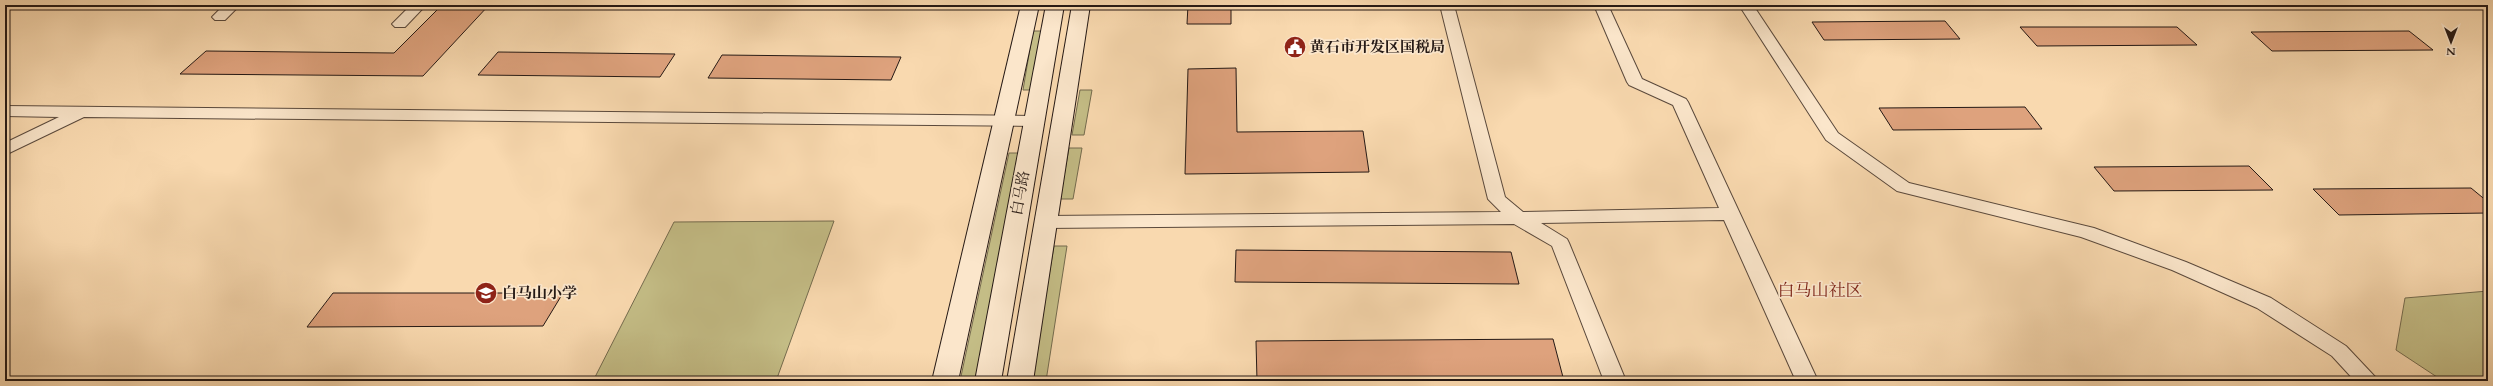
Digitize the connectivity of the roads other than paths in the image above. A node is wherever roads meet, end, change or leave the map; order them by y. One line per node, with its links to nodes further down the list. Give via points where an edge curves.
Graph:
1 (233, 5): 9 (street)
2 (419, 5): 10 (street)
3 (1030, 5): 13 (street)
4 (1055, 5): 14 (street, 白马路)
5 (1082, 5): 18 (street, 白马路)
6 (1447, 5): 17 (street, via 1497,199)
7 (1601, 5): 16 (street, via 1635,82 1680,102)
8 (1746, 5): 24 (street, via 1832,136 1903,187 2087,232 2179,266 2264,303 2339,351)
9 (220, 17)
10 (400, 24)
11 (5, 111): 12 (street)
12 (81, 112): 13 (street); 15 (street)
13 (1004, 121): 14 (street); 19 (street)
14 (1032, 121): 20 (street, 白马路)
15 (5, 150)
16 (1730, 214): 17 (street); 23 (street)
17 (1518, 218): 18 (street); 22 (street, via 1560,243)
18 (1045, 222): 21 (street, 白马路)
19 (945, 381)
20 (988, 381)
21 (1020, 381)
22 (1615, 381)
23 (1807, 381)
24 (2368, 381)

